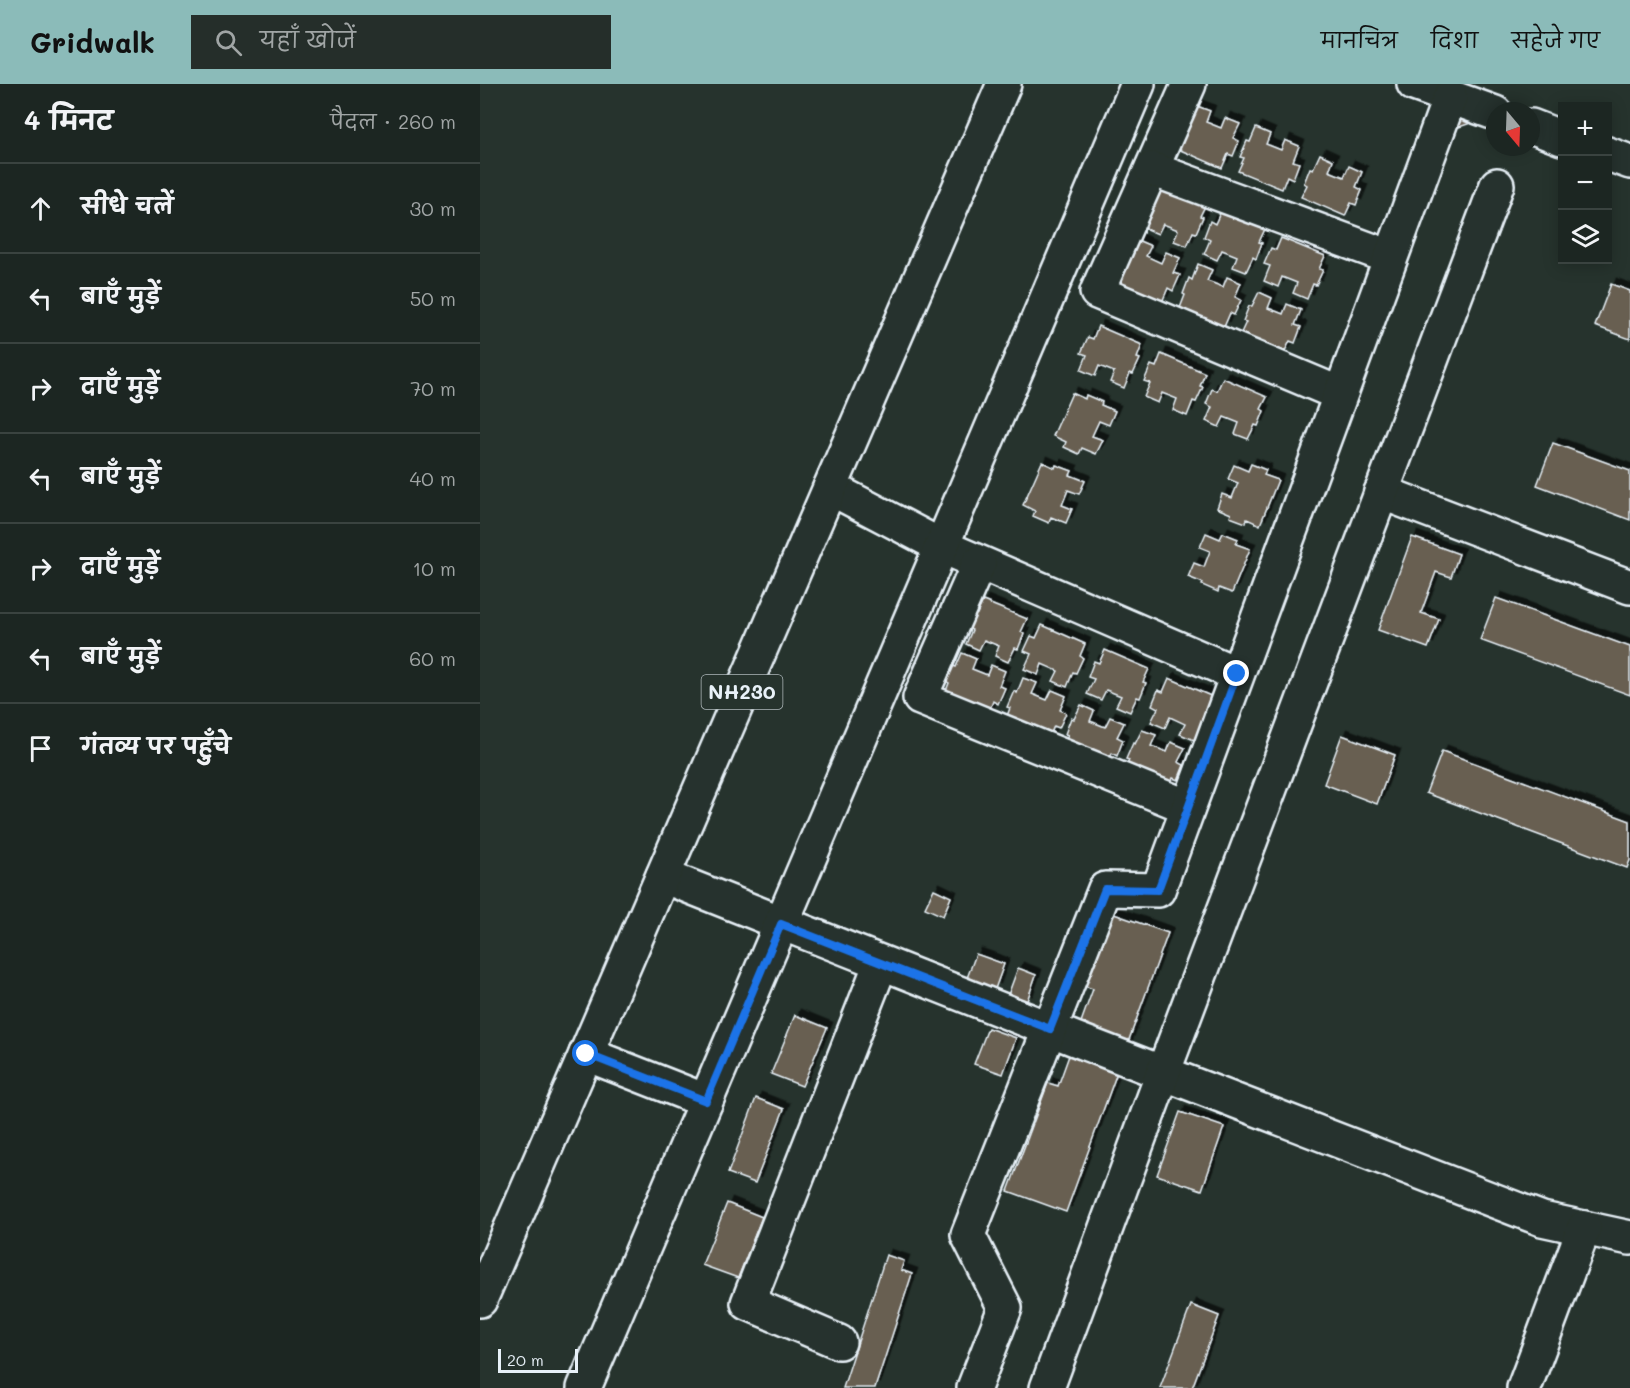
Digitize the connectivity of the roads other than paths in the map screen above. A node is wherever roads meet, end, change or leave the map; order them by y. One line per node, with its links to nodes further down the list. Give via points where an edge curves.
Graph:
1 (1004, 84): 15 (main road, NH230)
2 (1138, 84): 17 (main road)
3 (1189, 84): 11 (main road)
4 (1414, 84): 5 (main road)
5 (1450, 97): 6 (main road); 13 (main road)
6 (1486, 110)
7 (1540, 129): 8 (main road)
8 (1558, 136)
9 (1612, 155): 10 (main road)
10 (1630, 162)
11 (1152, 169): 13 (main road); 14 (main road, via 1097,292)
12 (1497, 185): 16 (main road)
13 (1390, 257): 14 (main road)
14 (1340, 394): 20 (main road)
15 (830, 488): 17 (main road); 22 (main road, NH230)
16 (1381, 492): 19 (main road); 27 (main road)
17 (941, 546): 18 (main road); 23 (main road)
18 (980, 563): 20 (main road); 21 (main road, via 920,698)
19 (1630, 587)
20 (1237, 674): 21 (main road)
21 (1188, 807): 25 (main road, via 1158,890 1105,889)
22 (663, 876): 23 (main road); 26 (main road, NH230)
23 (781, 924): 24 (main road); 28 (main road)
24 (882, 963): 25 (main road); 32 (main road, via 748,1303)
25 (1050, 1029): 27 (main road); 34 (main road, via 968,1235 1005,1308)
26 (586, 1054): 28 (main road); 31 (main road, NH230)
27 (1163, 1073): 29 (main road, via 1542,1219); 35 (main road)
28 (706, 1101): 33 (main road)
29 (1584, 1228): 30 (main road); 36 (main road)
30 (1630, 1238)
31 (480, 1300)
32 (840, 1342)
33 (584, 1388)
34 (974, 1388)
35 (1047, 1388)
36 (1524, 1388)

